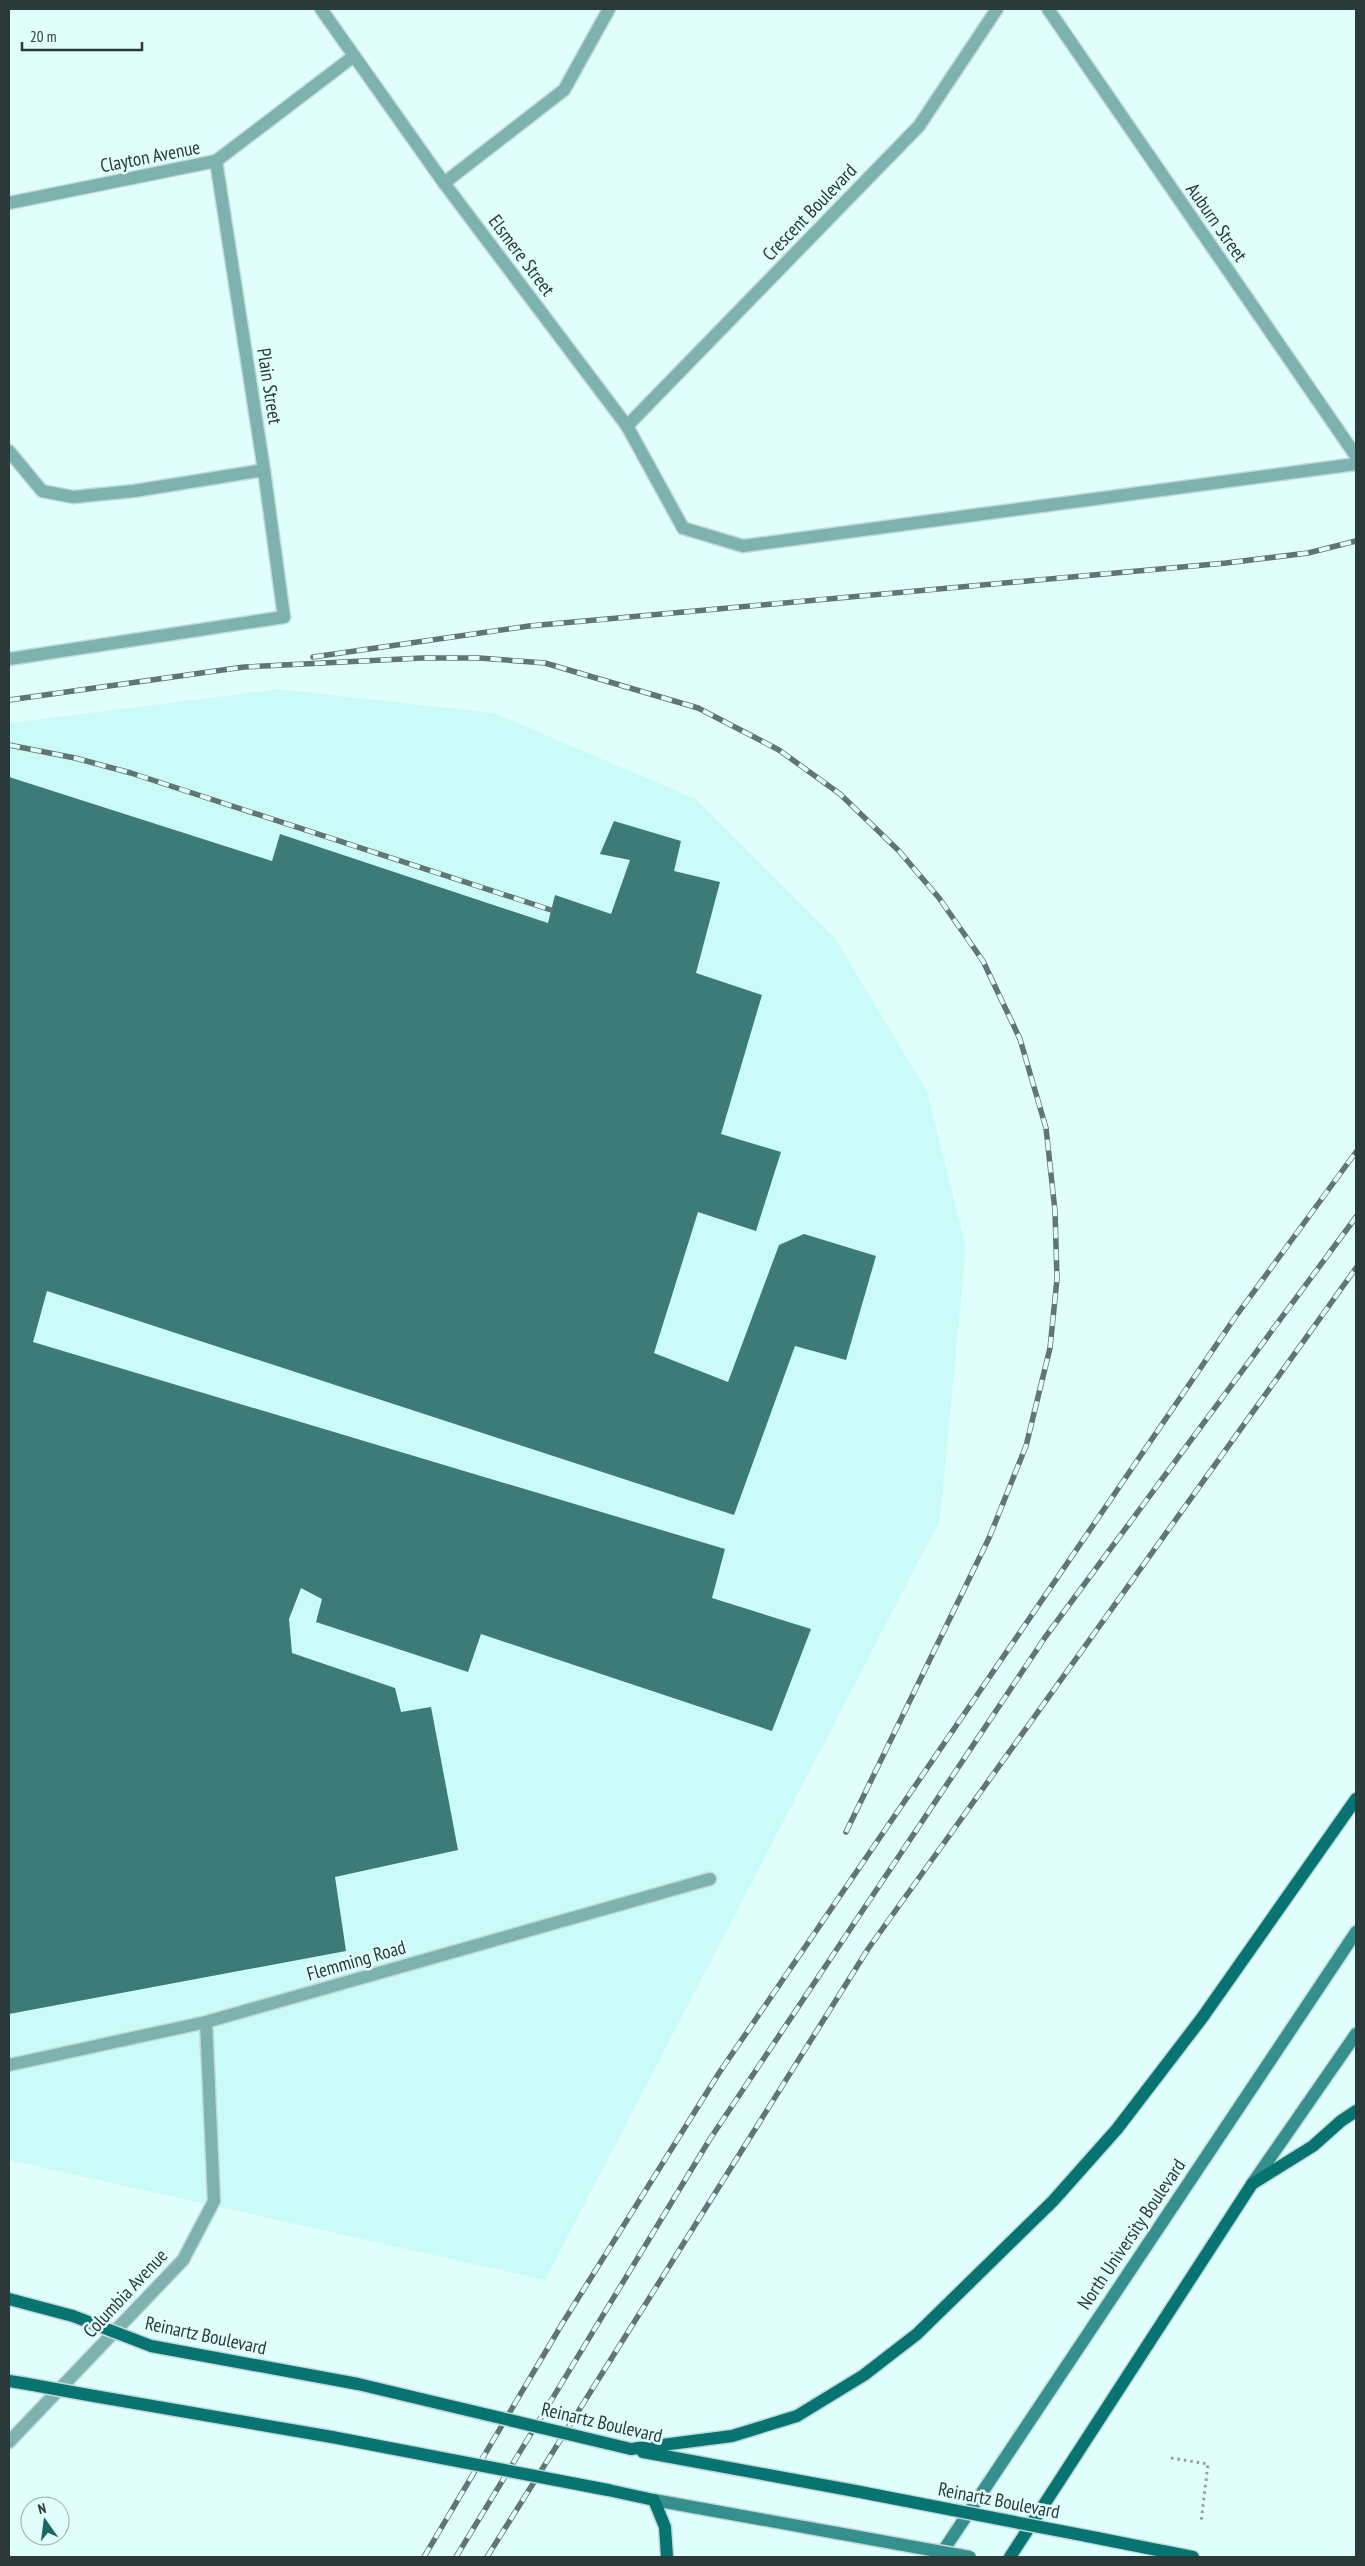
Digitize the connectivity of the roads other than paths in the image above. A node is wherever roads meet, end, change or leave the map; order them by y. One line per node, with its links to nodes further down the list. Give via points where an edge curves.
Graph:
1 (321, 9): 5 (street, Elsmere Street)
2 (609, 9): 7 (street, via 564,90)
3 (997, 9): 9 (street, Crescent Boulevard, via 919,126)
4 (1048, 9): 11 (street, Auburn Street)
5 (354, 56): 6 (street, Clayton Avenue); 7 (street, Elsmere Street)
6 (216, 161): 8 (street, Clayton Avenue); 13 (street, Plain Street)
7 (444, 183): 9 (street, Elsmere Street)
8 (9, 203)
9 (627, 426): 12 (street, Elsmere Street, via 683,528 743,546)
10 (9, 451): 13 (street, via 42,491 73,497 134,491)
11 (1356, 456)
12 (1356, 464)
13 (264, 470): 14 (street, Plain Street, via 284,617)
14 (9, 659)
15 (1356, 1798): 26 (main road, via 1202,2018 1117,2129 1052,2201 917,2334 864,2375 797,2416 732,2436)
16 (710, 1879): 18 (street, Flemming Road)
17 (1356, 1932): 29 (main road, North University Boulevard)
18 (206, 2022): 20 (street, Flemming Road); 25 (street, Columbia Avenue, via 214,2201 183,2260)
19 (1356, 2034): 22 (main road)
20 (9, 2065)
21 (1356, 2112): 22 (main road, via 1313,2146)
22 (1252, 2184): 31 (main road)
23 (9, 2299): 26 (main road, Reinartz Boulevard, bridge, via 74,2316 151,2346 358,2384)
24 (9, 2381): 27 (main road, bridge, via 332,2437)
25 (9, 2442)
26 (631, 2449): 32 (main road, Reinartz Boulevard, bridge)
27 (654, 2500): 28 (main road, via 665,2527); 30 (main road, bridge)
28 (667, 2557)
29 (939, 2557)
30 (970, 2557)
31 (1010, 2557)
32 (1193, 2557)

